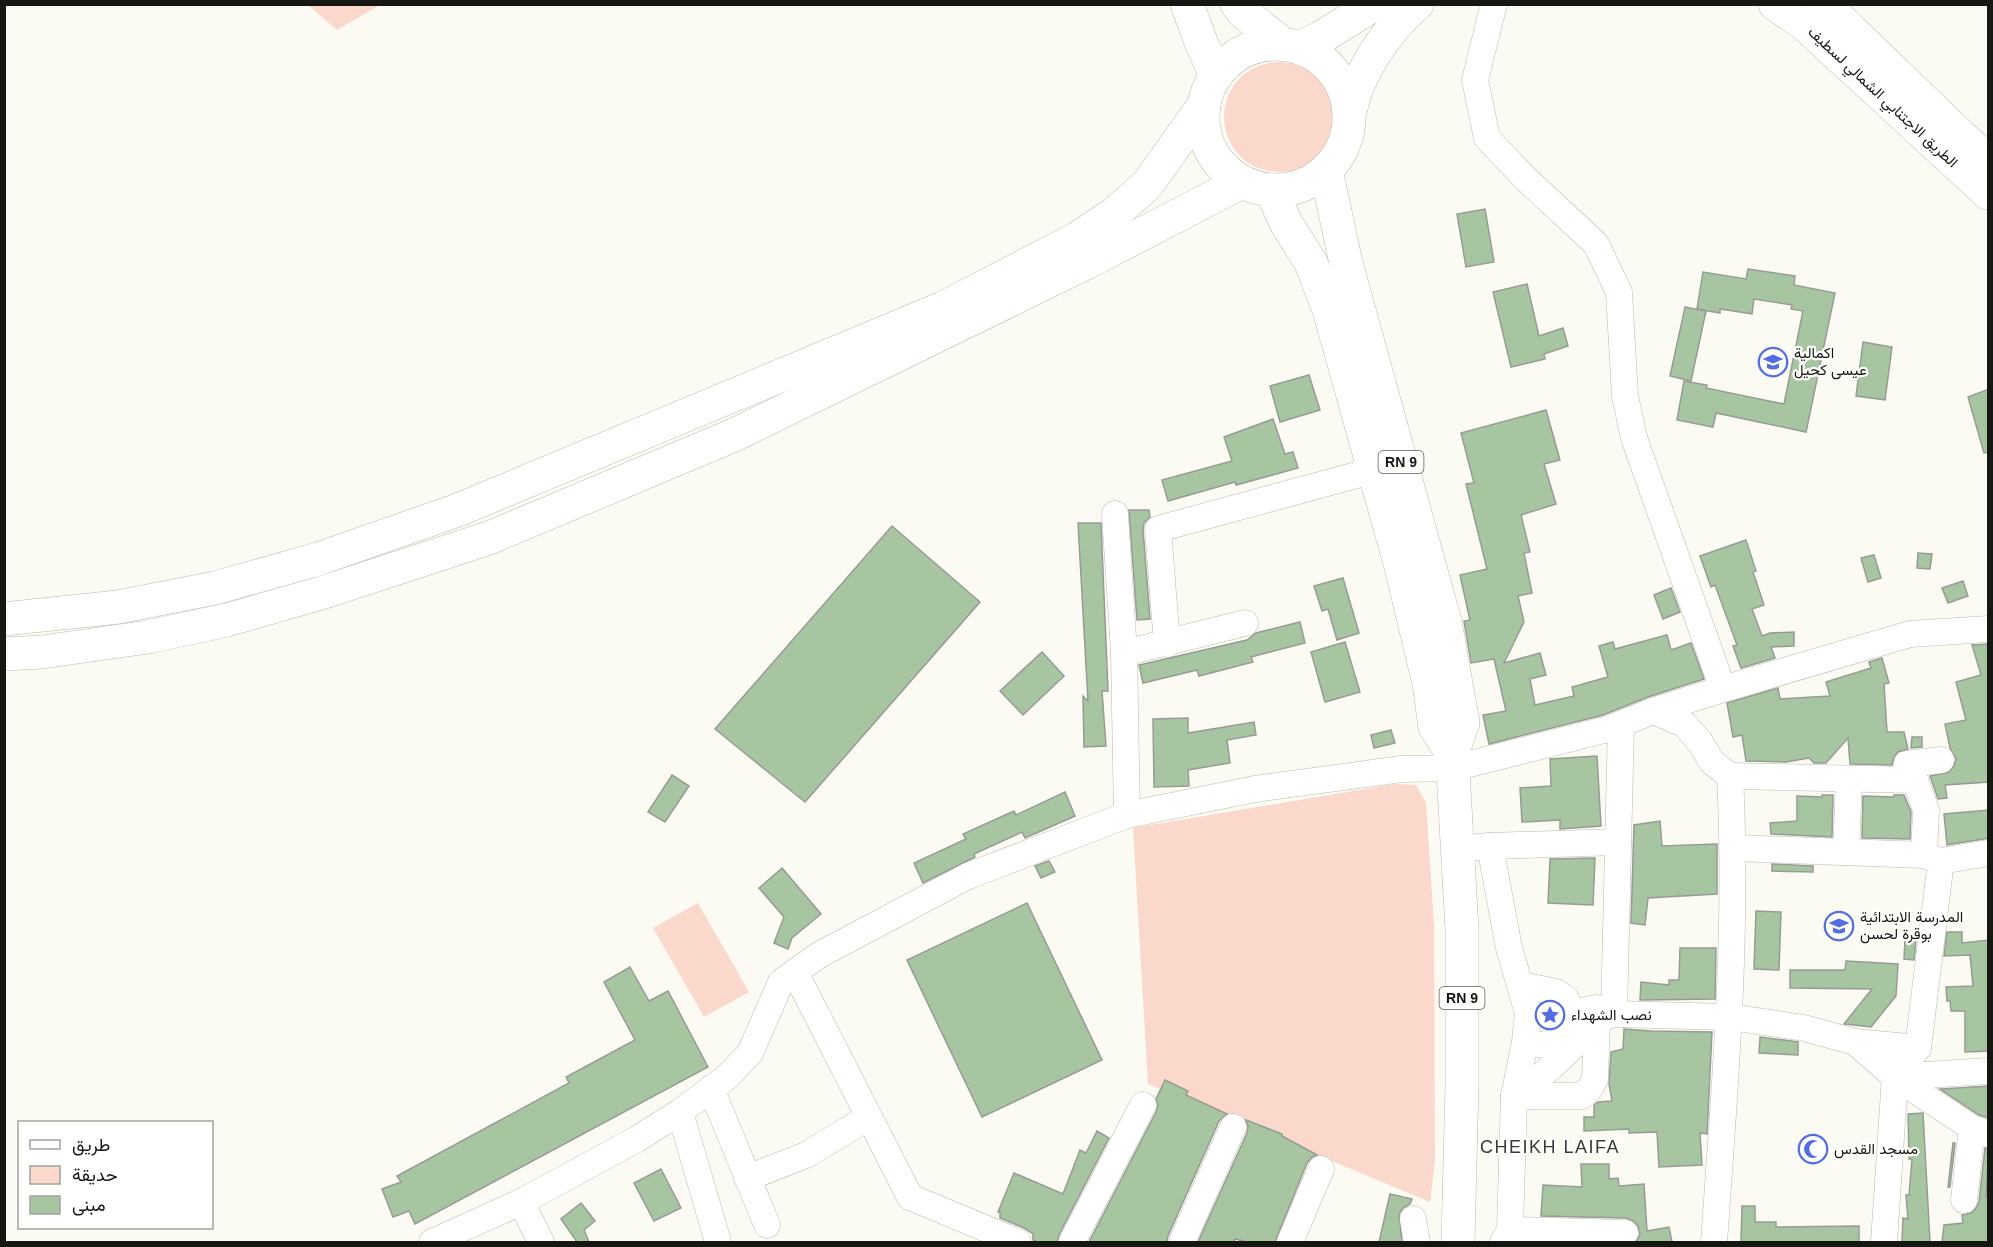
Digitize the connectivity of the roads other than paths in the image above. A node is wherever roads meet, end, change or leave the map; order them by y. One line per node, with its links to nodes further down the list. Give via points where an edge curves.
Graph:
1 (1187, 4): 9 (main road, RN 9, via 1201,42)
2 (1236, 4): 8 (main road)
3 (1375, 4): 8 (main road, via 1320,38)
4 (1417, 4): 10 (main road, via 1381,43 1352,96)
5 (1494, 4): 23 (street, via 1475,80 1487,138 1596,244 1619,292 1625,396 1634,438)
6 (1775, 4): 14 (main road, الطريق الاجتنابي الشمالي لسطيف, via 1803,23)
7 (1824, 4): 11 (main road, الطريق الاجتنابي الشمالي لسطيف)
8 (1292, 46): 9 (main road, via 1269,44 1239,54 1226,64); 10 (main road, via 1312,53 1335,73)
9 (1210, 90): 13 (main road, RN 9, via 1203,120 1210,150 1229,174); 17 (main road, via 1147,185 1114,214 1078,238 943,308 458,510 318,559 215,588 118,606)
10 (1350, 112): 12 (main road, via 1347,138)
11 (1989, 160)
12 (1326, 170): 13 (main road, via 1314,180 1286,190); 27 (main road, RN 9, via 1346,263 1445,622 1463,723)
13 (1257, 186): 15 (main road, RN 9, via 1311,263 1329,310); 22 (main road, via 1088,262 734,435 489,538 226,620 148,637)
14 (1989, 193)
15 (1374, 470): 20 (street, via 1158,529); 27 (main road, RN 9, via 1425,664 1435,727)
16 (1115, 514): 21 (street)
17 (4, 619)
18 (1245, 623): 20 (street)
19 (1989, 629): 23 (street, via 1910,634)
20 (1167, 644): 21 (street)
21 (1124, 653): 31 (street)
22 (4, 654)
23 (1723, 689): 24 (street)
24 (1653, 711): 25 (street); 28 (street, via 1684,724 1712,762)
25 (1614, 726): 27 (street); 32 (street)
26 (1941, 759): 30 (street, via 1907,764)
27 (1453, 761): 31 (street, via 1255,789); 35 (main road, RN 9)
28 (1730, 776): 29 (street); 34 (street)
29 (1850, 779): 30 (street); 36 (street)
30 (1915, 780): 38 (street, via 1926,810)
31 (1128, 815): 39 (street, via 968,876 819,955)
32 (1611, 842): 33 (street); 41 (street)
33 (1490, 846): 35 (street); 40 (street, via 1509,948)
34 (1734, 848): 36 (street); 42 (street)
35 (1458, 849): 70 (main road, RN 9, via 1462,1084)
36 (1846, 852): 38 (street)
37 (1989, 853): 38 (street)
38 (1933, 858): 45 (street)
39 (795, 972): 48 (street, via 781,982 750,1053); 52 (street)
40 (1521, 985): 41 (street, via 1556,992); 43 (street, via 1528,1013)
41 (1594, 1014): 42 (street); 43 (street, via 1569,1028 1559,1040 1542,1047); 49 (street, via 1571,1049); 49 (street, via 1595,1079 1590,1088 1582,1096)
42 (1730, 1017): 44 (street, via 1804,1028); 71 (street)
43 (1525, 1042): 49 (street)
44 (1855, 1042): 45 (street); 47 (street)
45 (1918, 1048): 47 (street)
46 (1989, 1071): 47 (street)
47 (1895, 1077): 54 (street); 72 (street)
48 (711, 1088): 51 (street); 56 (street)
49 (1515, 1096): 62 (street)
50 (1143, 1105): 67 (street)
51 (680, 1112): 58 (street); 65 (street)
52 (869, 1117): 56 (street, via 806,1155); 61 (street, via 910,1197)
53 (1233, 1127): 68 (street)
54 (1980, 1131): 57 (street)
55 (1322, 1169): 69 (street)
56 (747, 1178): 59 (street)
57 (1964, 1200)
58 (521, 1202): 63 (street); 64 (street)
59 (767, 1225)
60 (1625, 1233): 62 (street)
61 (977, 1234): 66 (street)
62 (1507, 1236)
63 (432, 1242)
64 (541, 1242)
65 (718, 1242)
66 (1018, 1242)
67 (1072, 1242)
68 (1182, 1242)
69 (1290, 1242)
70 (1458, 1242)
71 (1714, 1242)
72 (1884, 1242)

